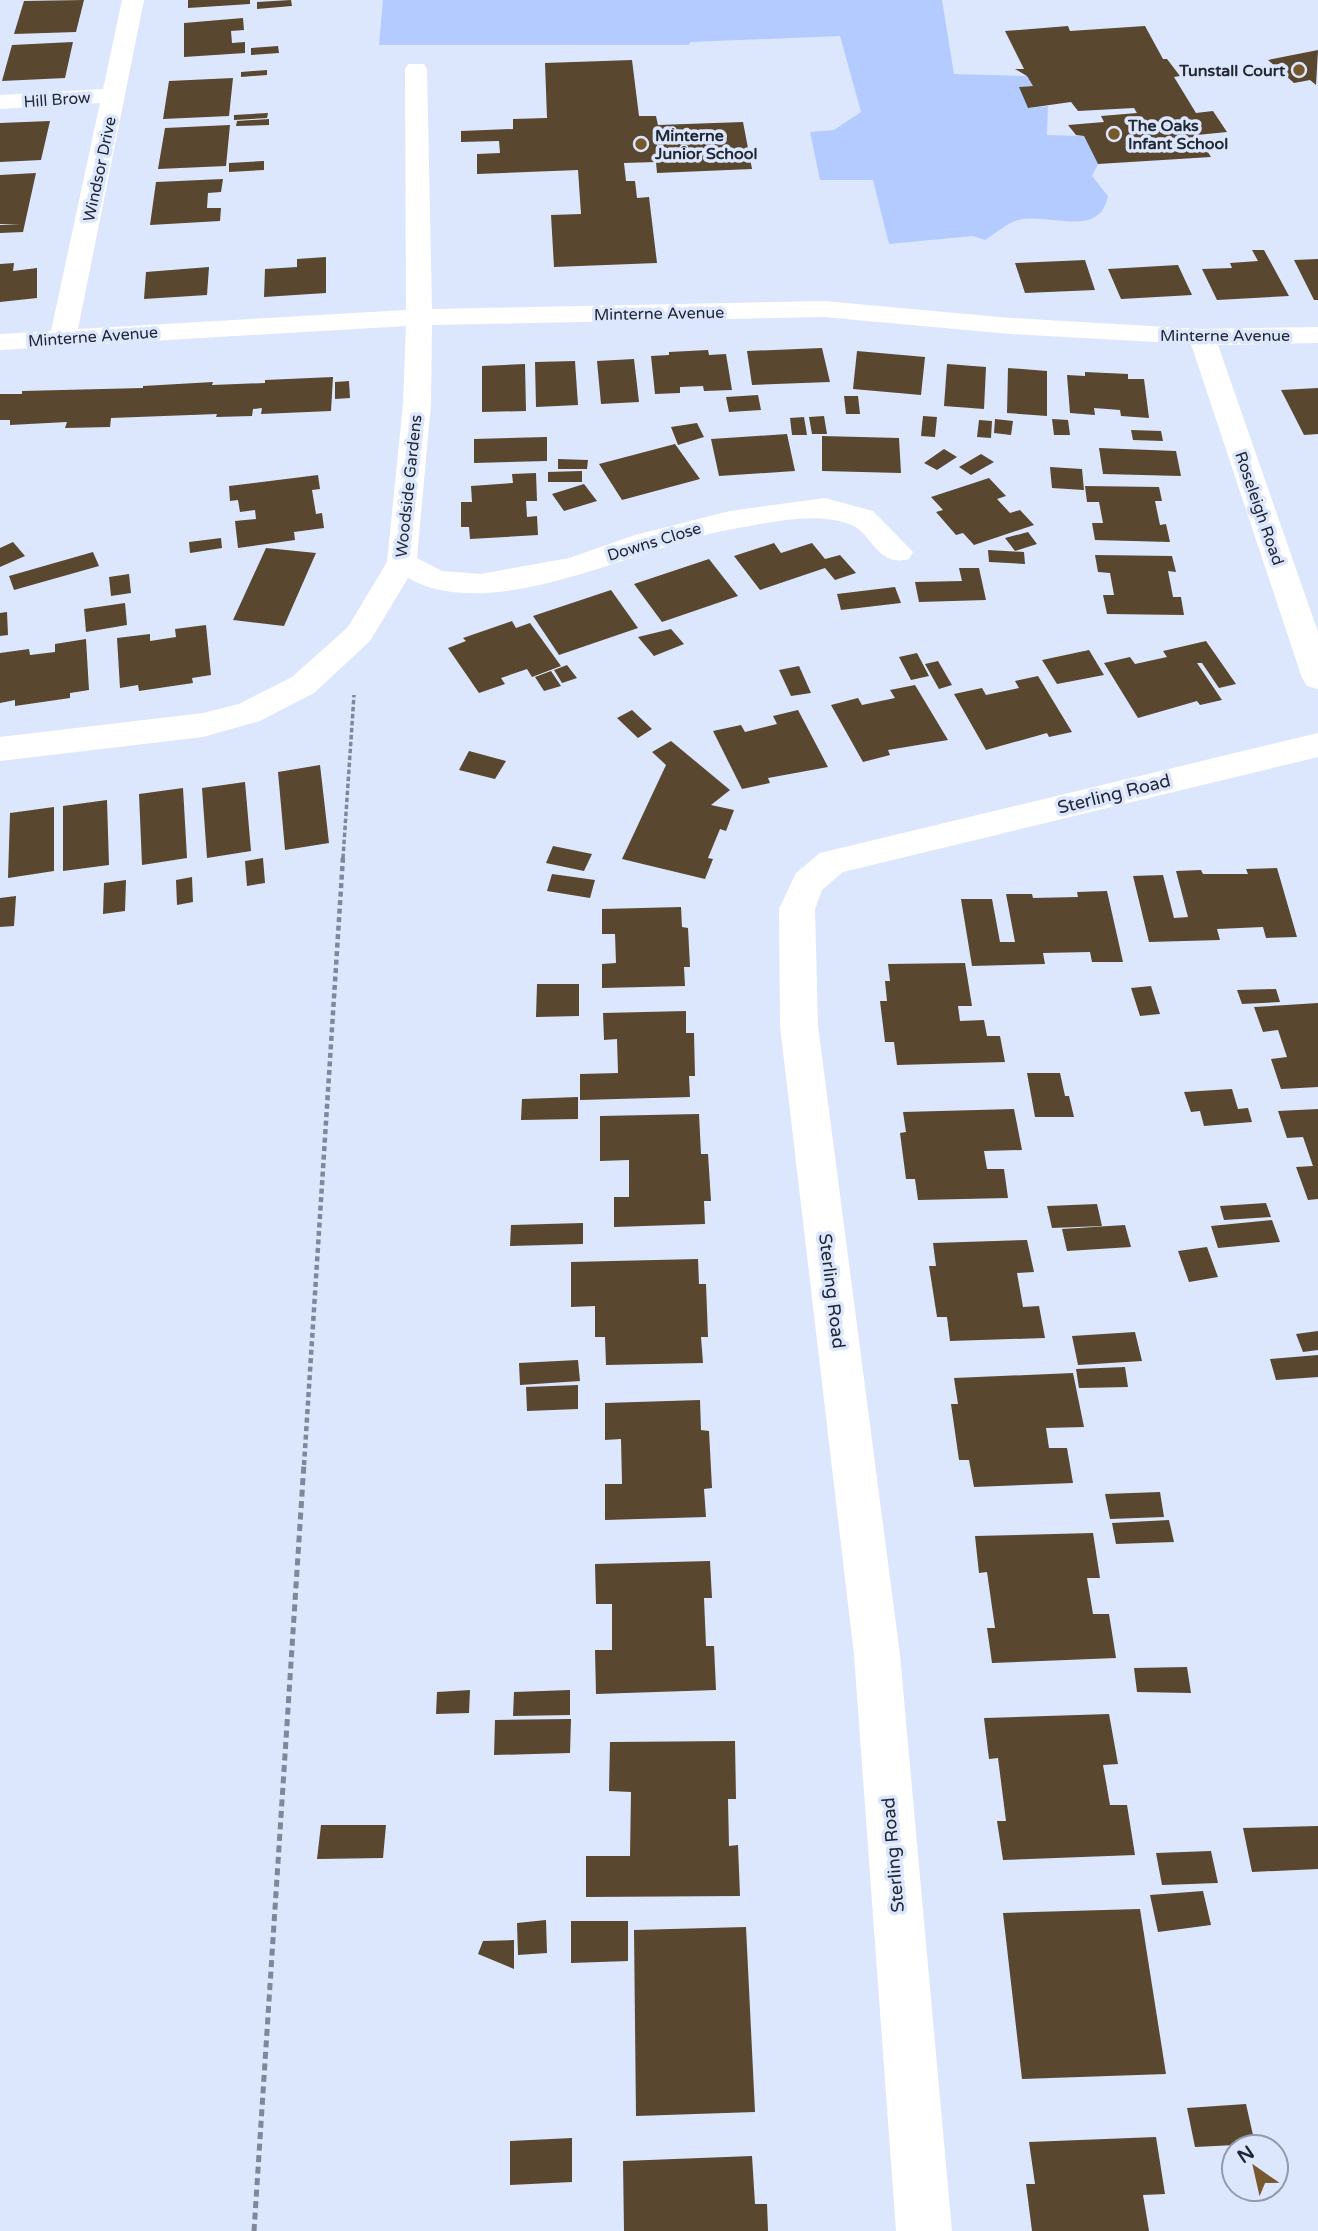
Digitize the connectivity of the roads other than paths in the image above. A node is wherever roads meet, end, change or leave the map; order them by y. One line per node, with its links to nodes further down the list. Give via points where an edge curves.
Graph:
1 (133, 0): 3 (street, Windsor Drive)
2 (416, 69): 5 (street, Woodside Gardens)
3 (114, 95): 4 (street, Hill Brow); 7 (street, Windsor Drive)
4 (0, 102)
5 (419, 317): 7 (street, Minterne Avenue); 8 (street, Minterne Avenue, via 824,309); 11 (street, Woodside Gardens, via 417,404)
6 (1318, 335): 8 (street, Minterne Avenue)
7 (63, 337): 9 (street, Minterne Avenue)
8 (1202, 337): 12 (street, Roseleigh Road)
9 (0, 342)
10 (898, 552): 11 (street, Downs Close, via 863,518 825,507 730,520 574,567 481,584 436,581)
11 (402, 562): 14 (street, Woodside Gardens, via 359,634 303,685 249,713 203,724)
12 (1318, 678)
13 (1318, 745): 15 (street, Sterling Road, via 832,862 808,882 797,909 799,1026 877,1655)
14 (0, 750)
15 (924, 2231)

